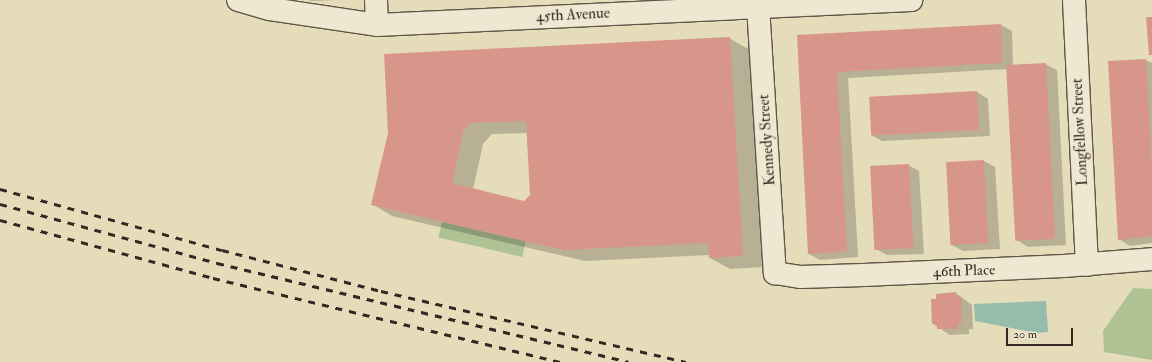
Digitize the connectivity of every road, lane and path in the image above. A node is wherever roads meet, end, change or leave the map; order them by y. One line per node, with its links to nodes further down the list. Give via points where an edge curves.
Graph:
1 (238, 0): 6 (street, 45th Avenue, via 270,8)
2 (376, 0): 6 (street)
3 (911, 0): 5 (street, 45th Avenue)
4 (1074, 0): 8 (street, Longfellow Street)
5 (758, 6): 6 (street, 45th Avenue); 9 (street, Kennedy Street)
6 (377, 25)
7 (1152, 259): 8 (street, 46th Place)
8 (1087, 265): 9 (street, 46th Place, via 807,277)
9 (775, 274)

